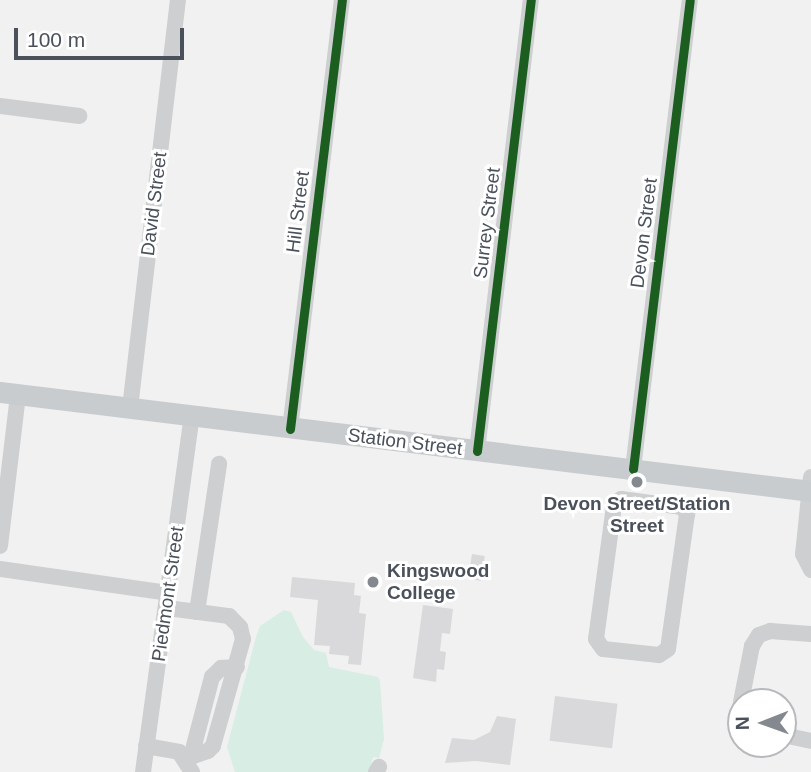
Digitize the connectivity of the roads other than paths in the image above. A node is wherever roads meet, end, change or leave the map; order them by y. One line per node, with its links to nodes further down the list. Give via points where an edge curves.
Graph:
1 (178, 0): 8 (street, David Street)
2 (342, 0): 10 (street, Hill Street)
3 (531, 0): 11 (street, Surrey Street)
4 (690, 0): 13 (street, Devon Street)
5 (0, 106): 6 (street)
6 (79, 116)
7 (9, 393): 8 (main road, Station Street); 17 (street)
8 (130, 408): 9 (main road, Station Street)
9 (192, 416): 10 (main road, Station Street); 20 (street, Piedmont Street)
10 (290, 429): 11 (main road, Station Street)
11 (477, 451): 13 (main road, Station Street)
12 (219, 464): 21 (street)
13 (633, 469): 14 (main road, Station Street)
14 (677, 474): 15 (main road, Station Street); 16 (street)
15 (810, 486): 19 (street, via 803,554)
16 (672, 505): 16 (street, via 687,514 668,649 659,655 603,649 596,639 614,506 621,499)
17 (0, 546)
18 (0, 569): 20 (street)
19 (811, 570)
20 (168, 601): 21 (street); 24 (street, Piedmont Street)
21 (197, 612): 25 (street, via 229,616 237,622 243,639 237,667 221,668 212,677)
22 (811, 632): 23 (street, via 759,635 752,646)
23 (744, 688)
24 (146, 746): 25 (street, via 179,752); 26 (street, Piedmont Street)
25 (189, 762)
26 (143, 772)

